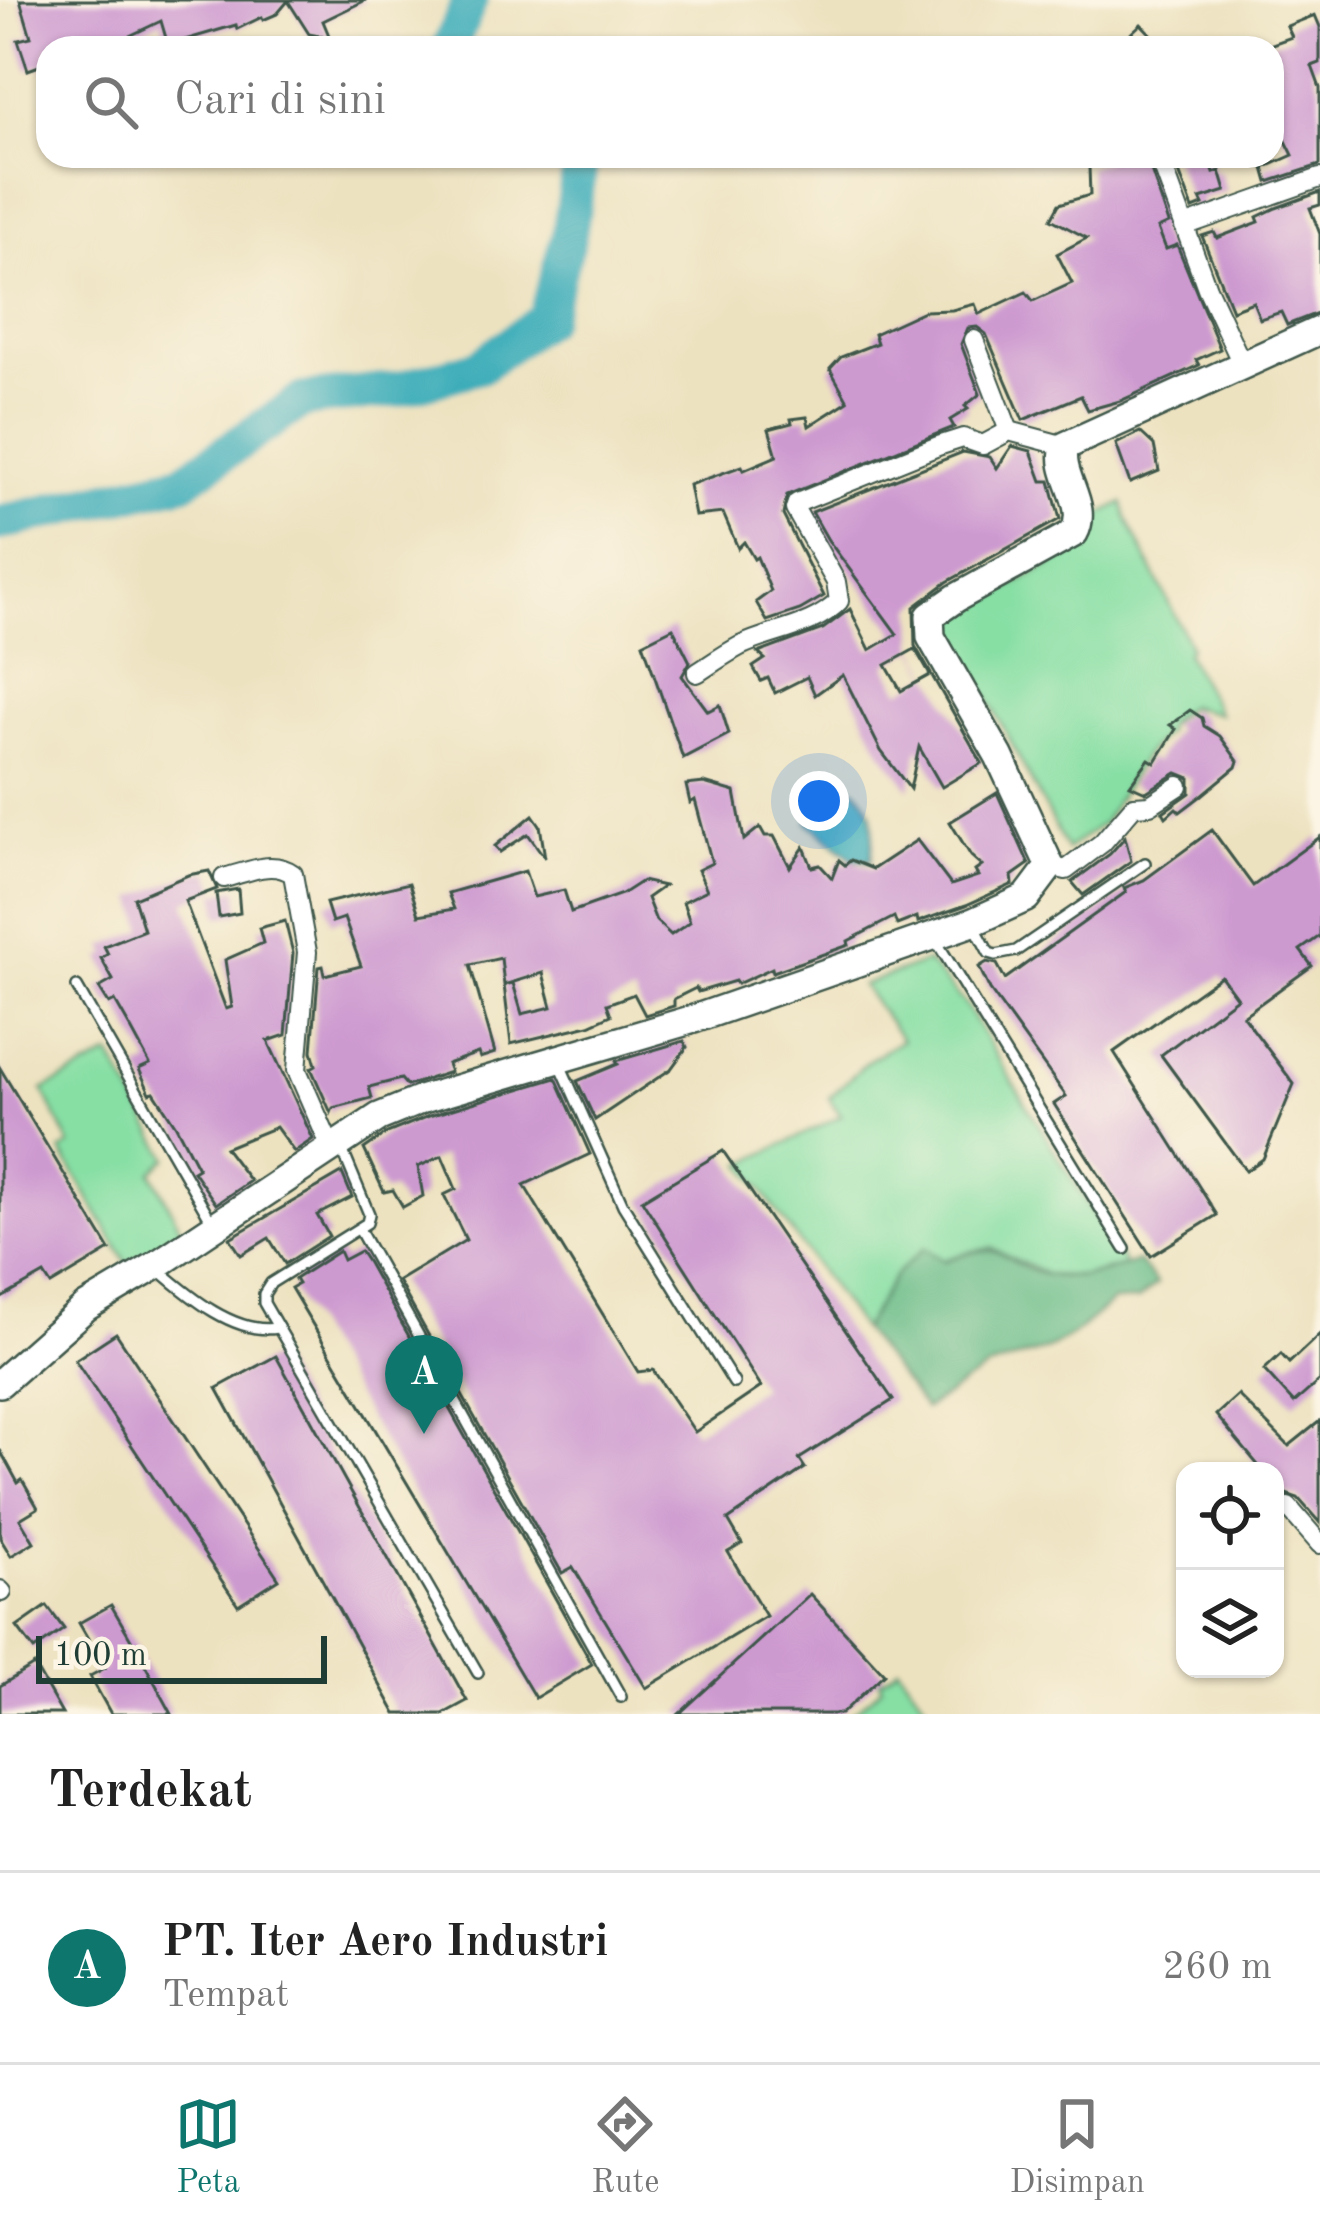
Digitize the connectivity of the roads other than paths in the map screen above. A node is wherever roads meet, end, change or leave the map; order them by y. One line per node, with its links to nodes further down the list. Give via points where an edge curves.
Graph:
1 (1163, 168): 3 (street)
2 (1320, 178): 3 (street)
3 (1184, 226): 6 (street)
4 (1320, 330): 6 (street)
5 (974, 340): 7 (street)
6 (1243, 365): 8 (street)
7 (1009, 431): 8 (street); 9 (street, via 982,445 963,439 938,446 797,503 839,601)
8 (1066, 446): 12 (street, via 1078,528 928,622)
9 (698, 673)
10 (1179, 786): 12 (street, via 1134,806 1066,870)
11 (1145, 863): 14 (lane, via 1016,951 989,952)
12 (1050, 866): 14 (street, via 1026,898)
13 (224, 878): 18 (street, via 271,866 293,874 307,952 297,1070)
14 (973, 922): 15 (street)
15 (933, 935): 17 (street, via 801,985); 21 (lane)
16 (77, 987): 19 (lane)
17 (558, 1059): 18 (street, via 423,1099); 25 (lane, via 622,1205)
18 (336, 1147): 19 (street); 20 (lane, via 369,1214)
19 (215, 1227): 22 (street)
20 (359, 1228): 23 (lane, via 266,1288 264,1303); 29 (lane)
21 (1125, 1249)
22 (155, 1266): 23 (lane, via 217,1313); 24 (street, via 65,1322)
23 (278, 1328): 28 (lane)
24 (0, 1383)
25 (734, 1383)
26 (1288, 1507): 27 (street)
27 (1320, 1544)
28 (478, 1673)
29 (621, 1697)

